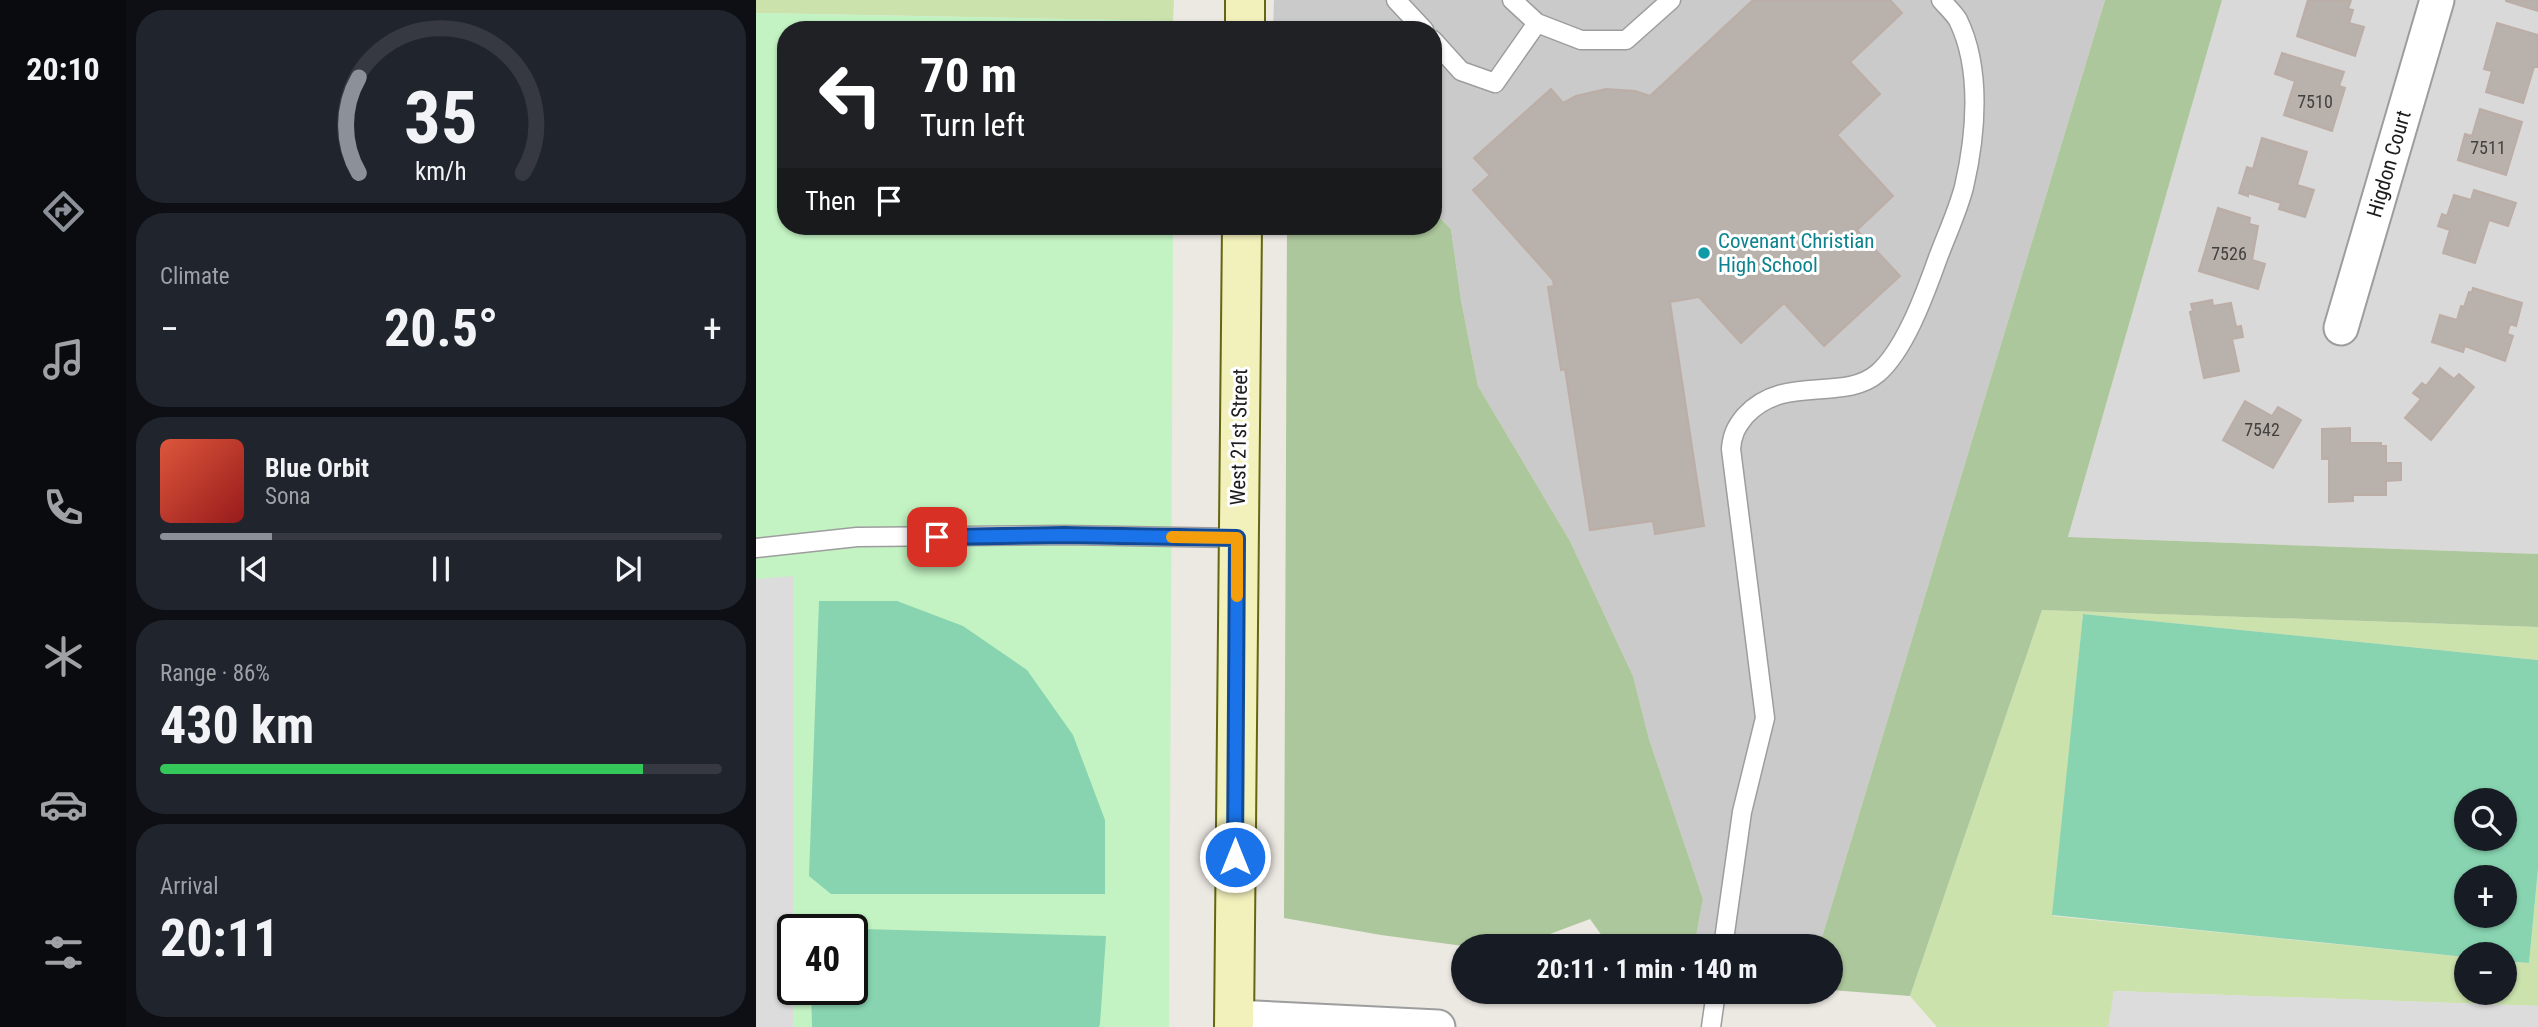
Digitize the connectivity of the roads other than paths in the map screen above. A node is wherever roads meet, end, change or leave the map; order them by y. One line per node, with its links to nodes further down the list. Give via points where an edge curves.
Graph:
1 (1245, 0): 7 (street)
2 (1396, 0): 8 (lane)
3 (1512, 0): 9 (lane)
4 (1671, 0): 9 (lane, via 1626,40 1581,40)
5 (1941, 0): 15 (lane, via 1957,18 1971,60 1974,112 1964,188 1922,300 1896,350 1877,374 1854,384 1785,392 1757,403 1731,435 1765,718 1742,812)
6 (2437, 0): 12 (street, Higdon Court)
7 (1245, 21)
8 (1416, 21)
9 (1536, 23): 10 (lane, via 1495,83 1461,71)
10 (1442, 50)
11 (1242, 235): 13 (street, West 21st Street)
12 (2340, 328)
13 (1237, 538): 14 (lane, via 857,537); 17 (street, West 21st Street)
14 (756, 548)
15 (1725, 934)
16 (1714, 1004): 19 (lane)
17 (1234, 1022): 18 (street)
18 (1438, 1027)
19 (1711, 1027)

